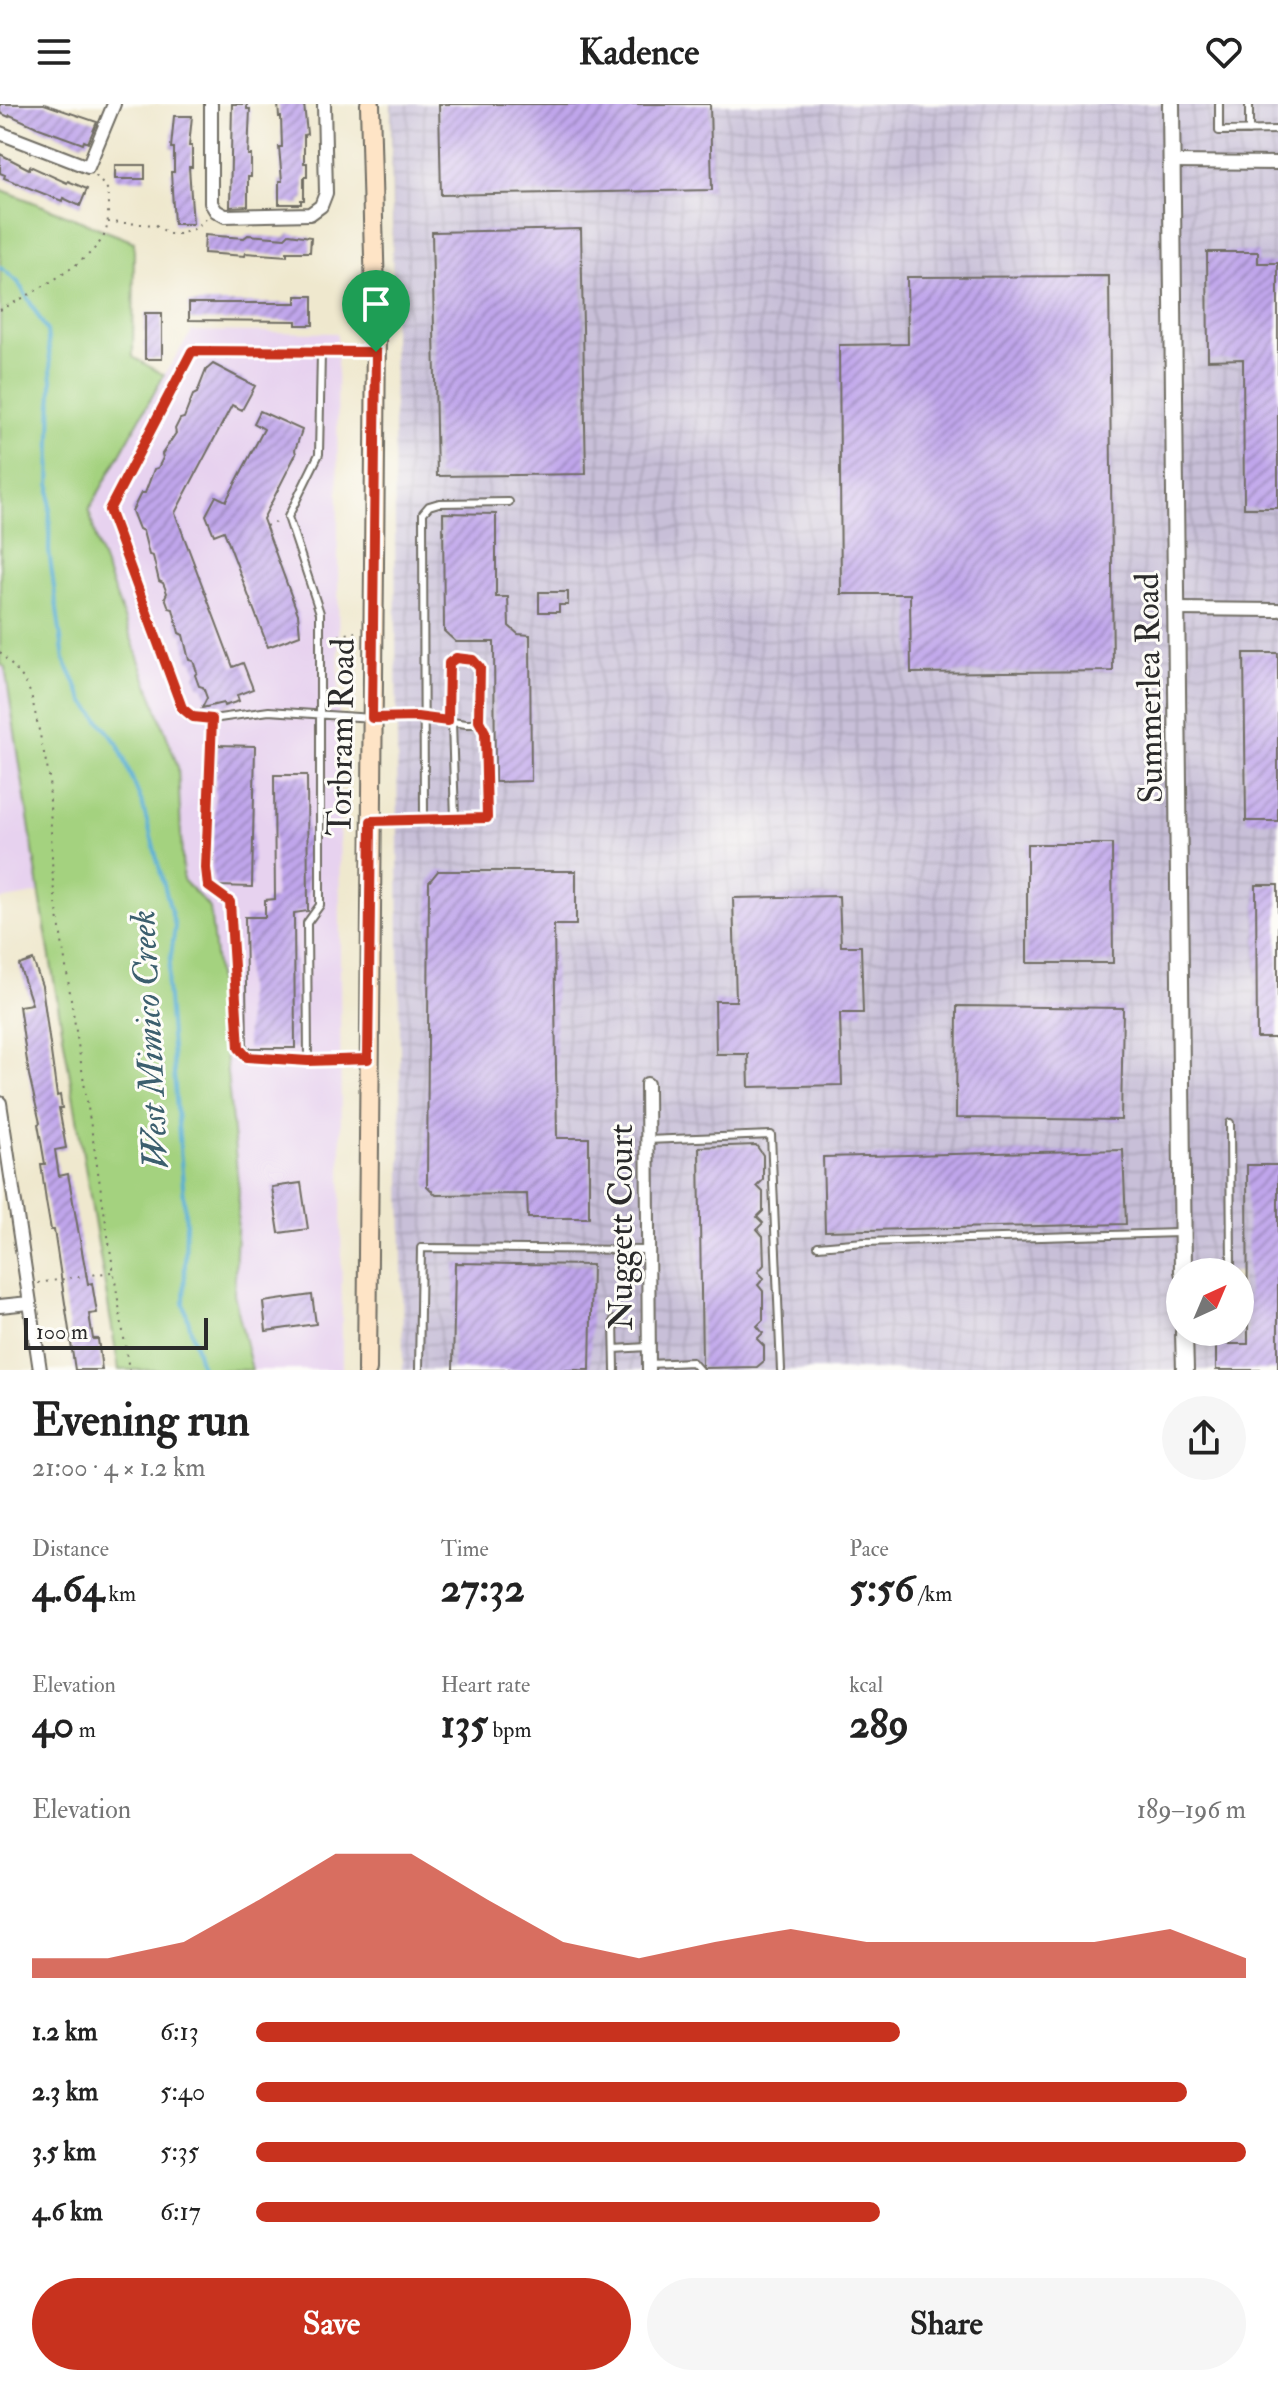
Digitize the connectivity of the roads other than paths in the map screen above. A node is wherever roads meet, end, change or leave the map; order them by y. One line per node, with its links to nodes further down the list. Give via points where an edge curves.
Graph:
1 (114, 104): 10 (street, via 88,167)
2 (211, 104): 3 (street, via 211,203 225,216 306,214 321,206 326,193)
3 (324, 104)
4 (370, 104): 14 (main road, Torbram Road)
5 (1171, 104): 11 (street, Summerlea Road)
6 (1219, 104): 9 (lane, via 1219,131)
7 (1249, 104): 9 (lane)
8 (1278, 130): 9 (lane)
9 (1249, 131)
10 (0, 133)
11 (1171, 162): 12 (street); 16 (street, Summerlea Road)
12 (1278, 163)
13 (321, 352): 14 (lane); 18 (lane, via 319,454 288,518 320,613); 21 (lane, via 192,351 109,510 182,708 193,717)
14 (376, 352): 19 (main road, Torbram Road)
15 (509, 502): 20 (lane, via 433,503 423,513)
16 (1177, 609): 17 (street); 34 (street, Summerlea Road)
17 (1278, 610)
18 (319, 714): 19 (lane); 21 (lane, via 269,711); 28 (lane, via 320,905 307,923)
19 (372, 718): 20 (lane); 26 (main road, Torbram Road)
20 (423, 718): 23 (lane); 25 (lane)
21 (212, 719): 28 (lane, via 206,868 208,886 230,902 239,1048 247,1057)
22 (479, 721): 23 (lane); 23 (lane, via 478,664 456,658 447,671); 24 (lane, via 485,732 487,818)
23 (450, 722): 24 (lane)
24 (455, 819): 25 (lane)
25 (424, 820): 26 (lane)
26 (371, 821): 27 (main road, Torbram Road)
27 (368, 1059): 28 (lane); 47 (main road, Torbram Road)
28 (308, 1061)
29 (647, 1084): 32 (street, Nuggett Court)
30 (0, 1103): 33 (street)
31 (1230, 1123): 38 (lane)
32 (647, 1140): 36 (street, Nuggett Court); 51 (lane, via 771,1135)
33 (3, 1144): 39 (street)
34 (1183, 1233): 35 (lane); 37 (street, Summerlea Road)
35 (818, 1246)
36 (647, 1250): 43 (street, Nuggett Court); 48 (lane, via 421,1248)
37 (1183, 1258)
38 (1231, 1258)
39 (29, 1303): 40 (street); 46 (street)
40 (0, 1306)
41 (614, 1320): 44 (lane)
42 (1184, 1346): 52 (street)
43 (649, 1347): 44 (lane); 45 (street, Nuggett Court)
44 (615, 1349): 49 (lane)
45 (649, 1367): 50 (lane, via 692,1362)
46 (40, 1370)
47 (367, 1370)
48 (419, 1370)
49 (615, 1370)
50 (699, 1370)
51 (781, 1370)
52 (1185, 1370)

